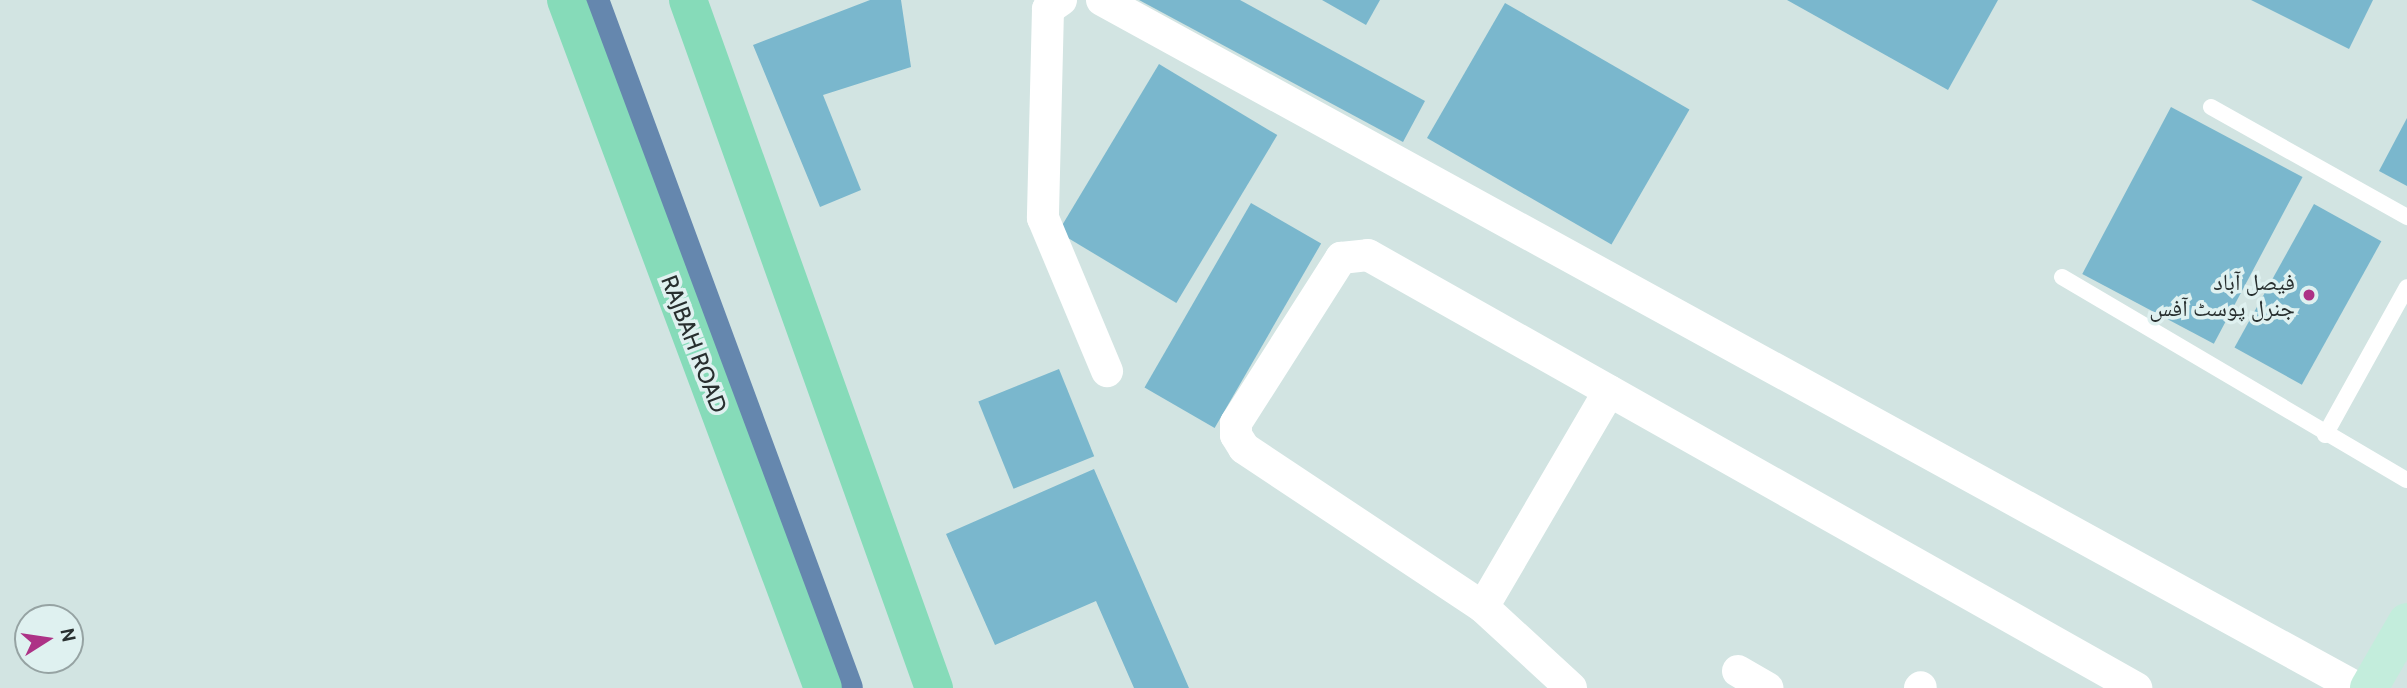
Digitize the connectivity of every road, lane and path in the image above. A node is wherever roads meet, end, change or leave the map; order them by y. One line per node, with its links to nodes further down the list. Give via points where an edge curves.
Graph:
1 (566, 0): 16 (main road, RAJBAH ROAD)
2 (688, 0): 17 (main road)
3 (1061, 0): 9 (street, via 1048,9 1043,218)
4 (1102, 0): 21 (street)
5 (2211, 107): 6 (lane)
6 (2407, 217)
7 (2062, 278): 11 (lane)
8 (2407, 287): 11 (lane)
9 (1108, 371)
10 (1609, 391): 13 (street); 13 (street, via 1368,255 1351,254 1341,258 1236,423 1244,448); 20 (street)
11 (2325, 435): 12 (lane)
12 (2407, 480)
13 (1483, 607): 18 (street)
14 (2407, 622): 22 (main road)
15 (1738, 671): 19 (street)
16 (823, 688)
17 (934, 688)
18 (1571, 688)
19 (1767, 688)
20 (2136, 688)
21 (2357, 688)
22 (2369, 688)

